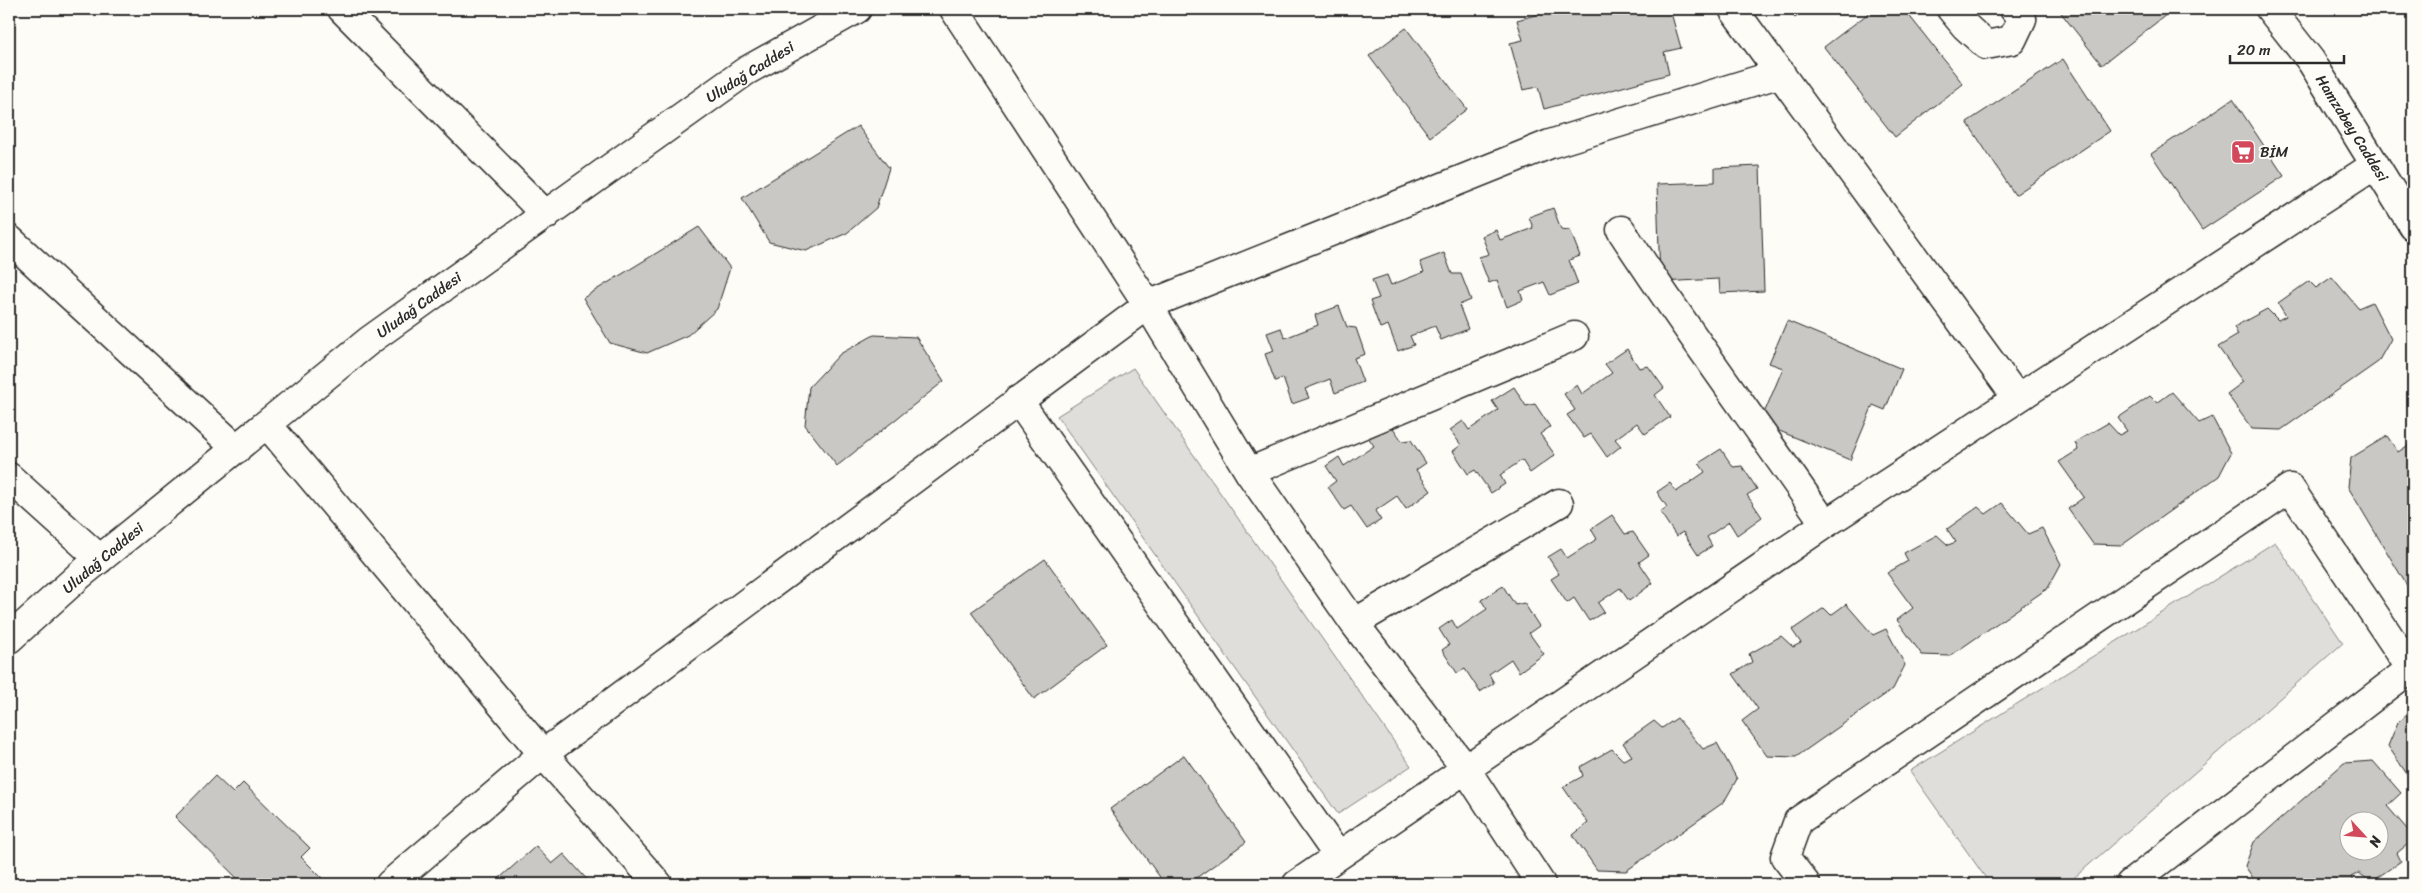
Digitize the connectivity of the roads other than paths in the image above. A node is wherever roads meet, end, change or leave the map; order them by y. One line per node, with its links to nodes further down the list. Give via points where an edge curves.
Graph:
1 (342, 9): 10 (street)
2 (857, 9): 10 (street, Uludağ Caddesi, via 746,71)
3 (954, 9): 14 (street)
4 (1733, 9): 8 (street)
5 (1951, 9): 6 (street, via 1986,45 2012,40 2022,19)
6 (2014, 9)
7 (2270, 9): 9 (street, Hamzabey Caddesi, via 2311,61)
8 (1781, 73): 14 (street, via 1550,144); 16 (street)
9 (2375, 165): 11 (street, Hamzabey Caddesi); 16 (street)
10 (546, 215): 18 (street, Uludağ Caddesi, via 370,340)
11 (2413, 226)
12 (1621, 230): 23 (street)
13 (9, 239): 19 (street)
14 (1148, 305): 17 (street); 20 (street)
15 (1574, 336): 20 (street)
16 (2017, 398): 23 (street)
17 (1018, 400): 28 (street); 30 (street)
18 (267, 424): 19 (street, Uludağ Caddesi); 28 (street)
19 (237, 449): 24 (street, Uludağ Caddesi)
20 (1249, 472): 25 (street)
21 (9, 477): 24 (street)
22 (1559, 503): 25 (street)
23 (1824, 524): 29 (street)
24 (100, 559): 26 (street, Uludağ Caddesi)
25 (1354, 623): 29 (street)
26 (9, 639)
27 (2412, 668): 35 (street, via 2290,488 1798,821 1785,857); 36 (street)
28 (543, 754): 31 (street); 32 (street)
29 (1465, 768): 30 (street); 34 (street)
30 (1331, 869): 33 (street)
31 (390, 884)
32 (658, 884)
33 (1297, 884)
34 (1541, 884)
35 (1806, 884)
36 (2130, 884)

